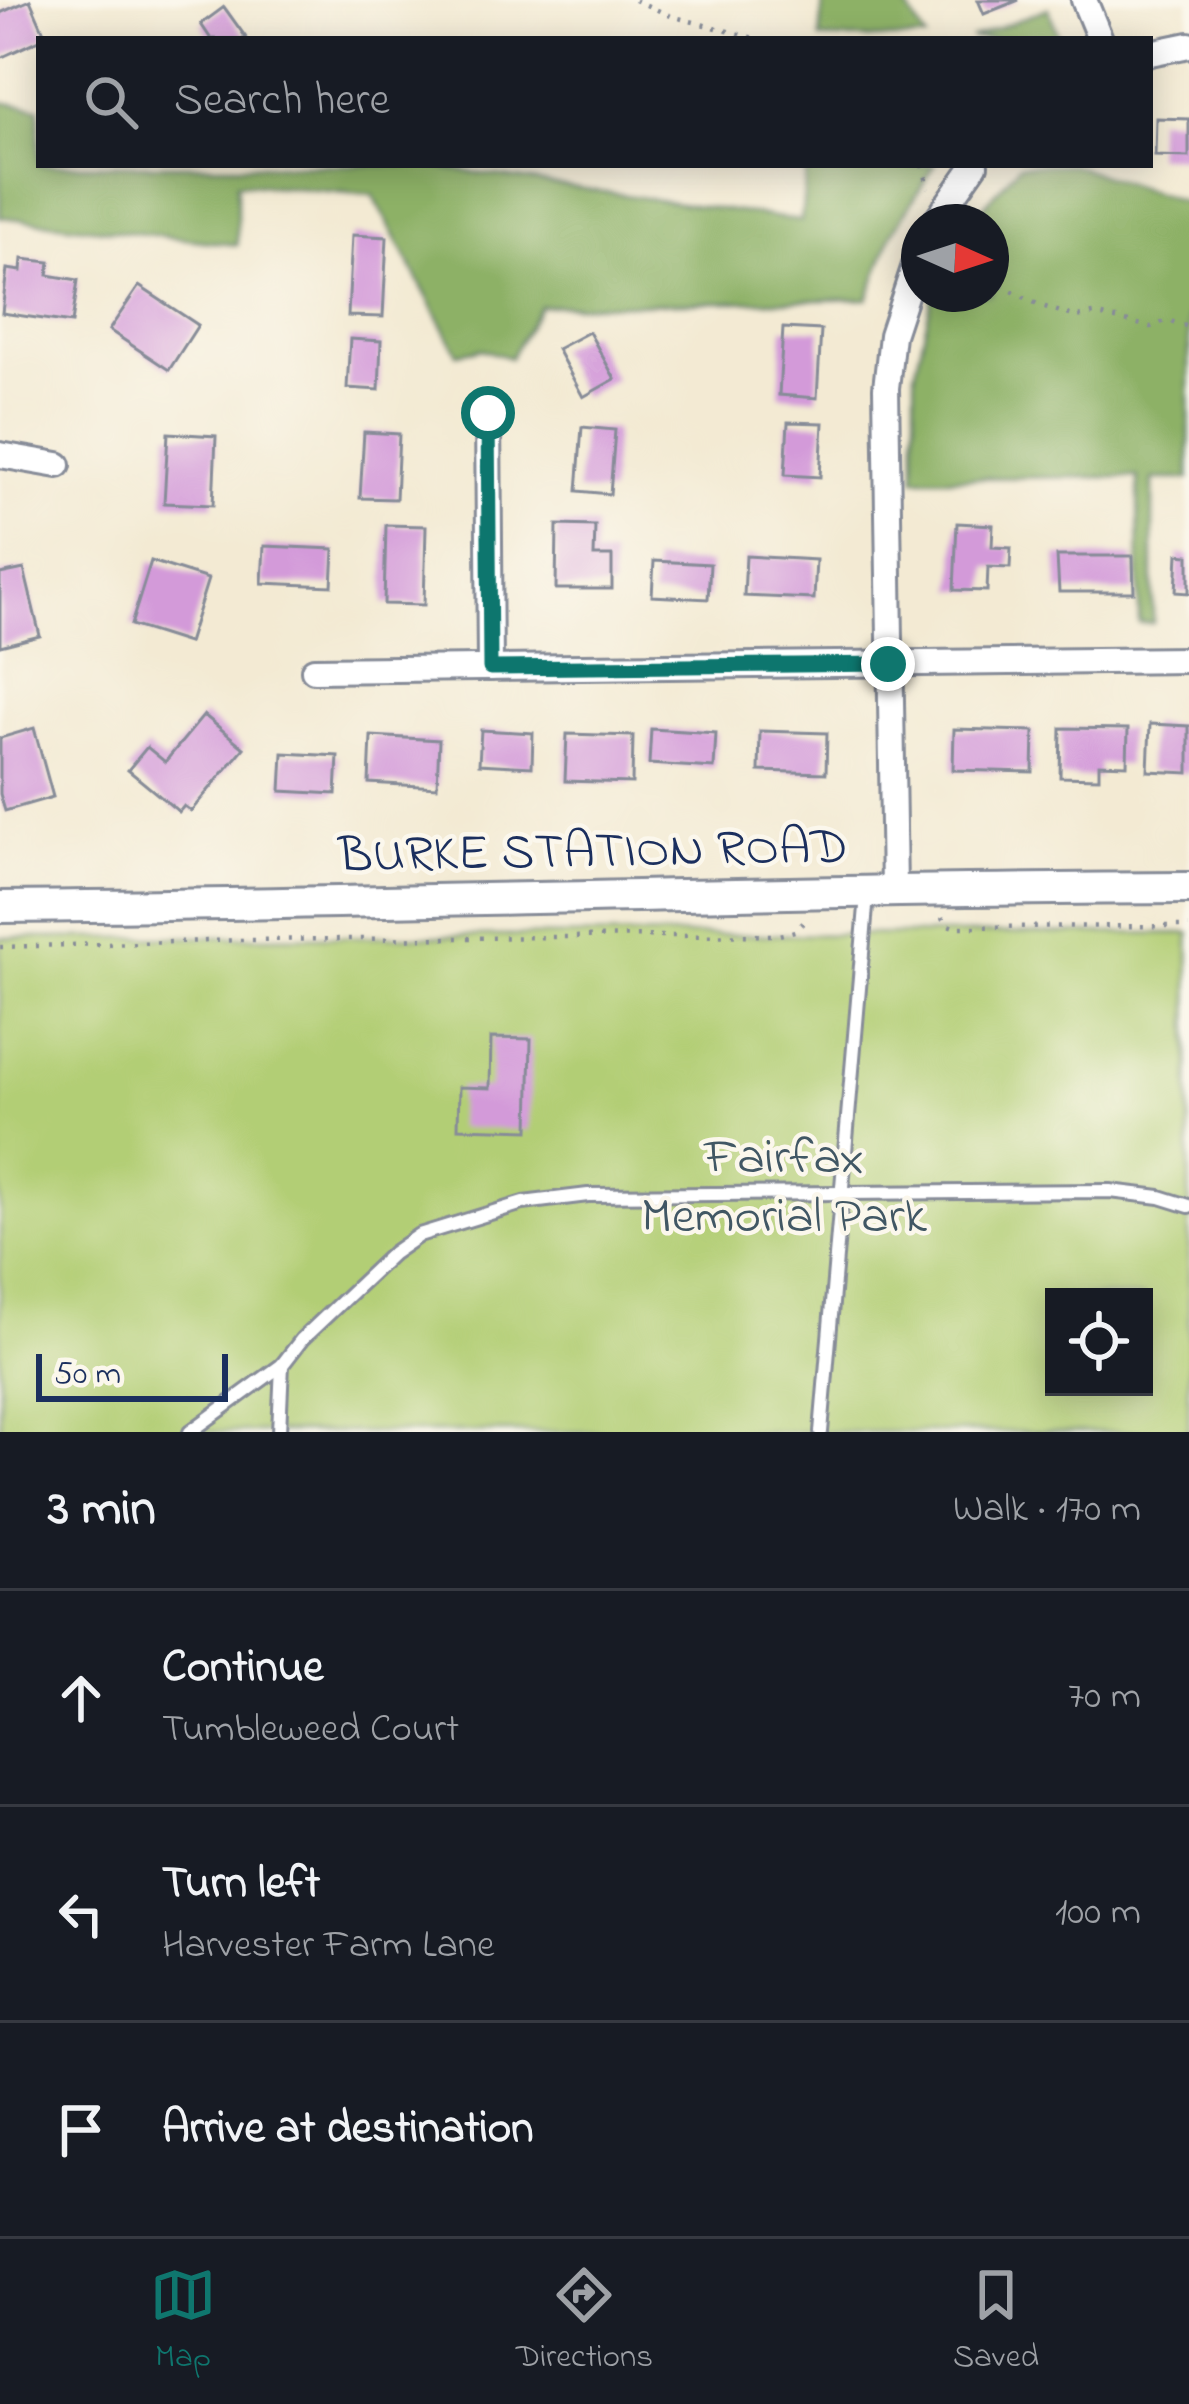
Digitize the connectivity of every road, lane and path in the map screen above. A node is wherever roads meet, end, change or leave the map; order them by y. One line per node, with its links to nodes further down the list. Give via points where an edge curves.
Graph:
1 (635, 0): 3 (path)
2 (1084, 0): 4 (street)
3 (747, 36)
4 (1099, 36)
5 (1189, 45): 6 (street)
6 (1153, 52)
7 (973, 168): 8 (street)
8 (947, 204)
9 (1009, 288): 11 (path, via 1076,317)
10 (901, 308): 16 (street, via 886,388)
11 (1189, 327)
12 (488, 413): 17 (street)
13 (0, 455): 14 (street)
14 (58, 465)
15 (1189, 660): 16 (street)
16 (888, 664): 17 (street); 21 (street)
17 (490, 668): 18 (street)
18 (314, 670)
19 (935, 888): 20 (street, BURKE STATION ROAD); 21 (street, BURKE STATION ROAD); 24 (path, via 947,926)
20 (1189, 888)
21 (880, 889): 22 (street, BURKE STATION ROAD); 26 (lane)
22 (814, 892): 23 (street, BURKE STATION ROAD); 25 (path, via 805,922 778,935)
23 (0, 908)
24 (1189, 926)
25 (0, 947)
26 (843, 1194): 27 (lane, via 1110,1191); 28 (lane, via 589,1195 445,1225 393,1253); 31 (lane)
27 (1189, 1206)
28 (282, 1365): 29 (lane); 30 (lane)
29 (190, 1432)
30 (279, 1432)
31 (821, 1432)

